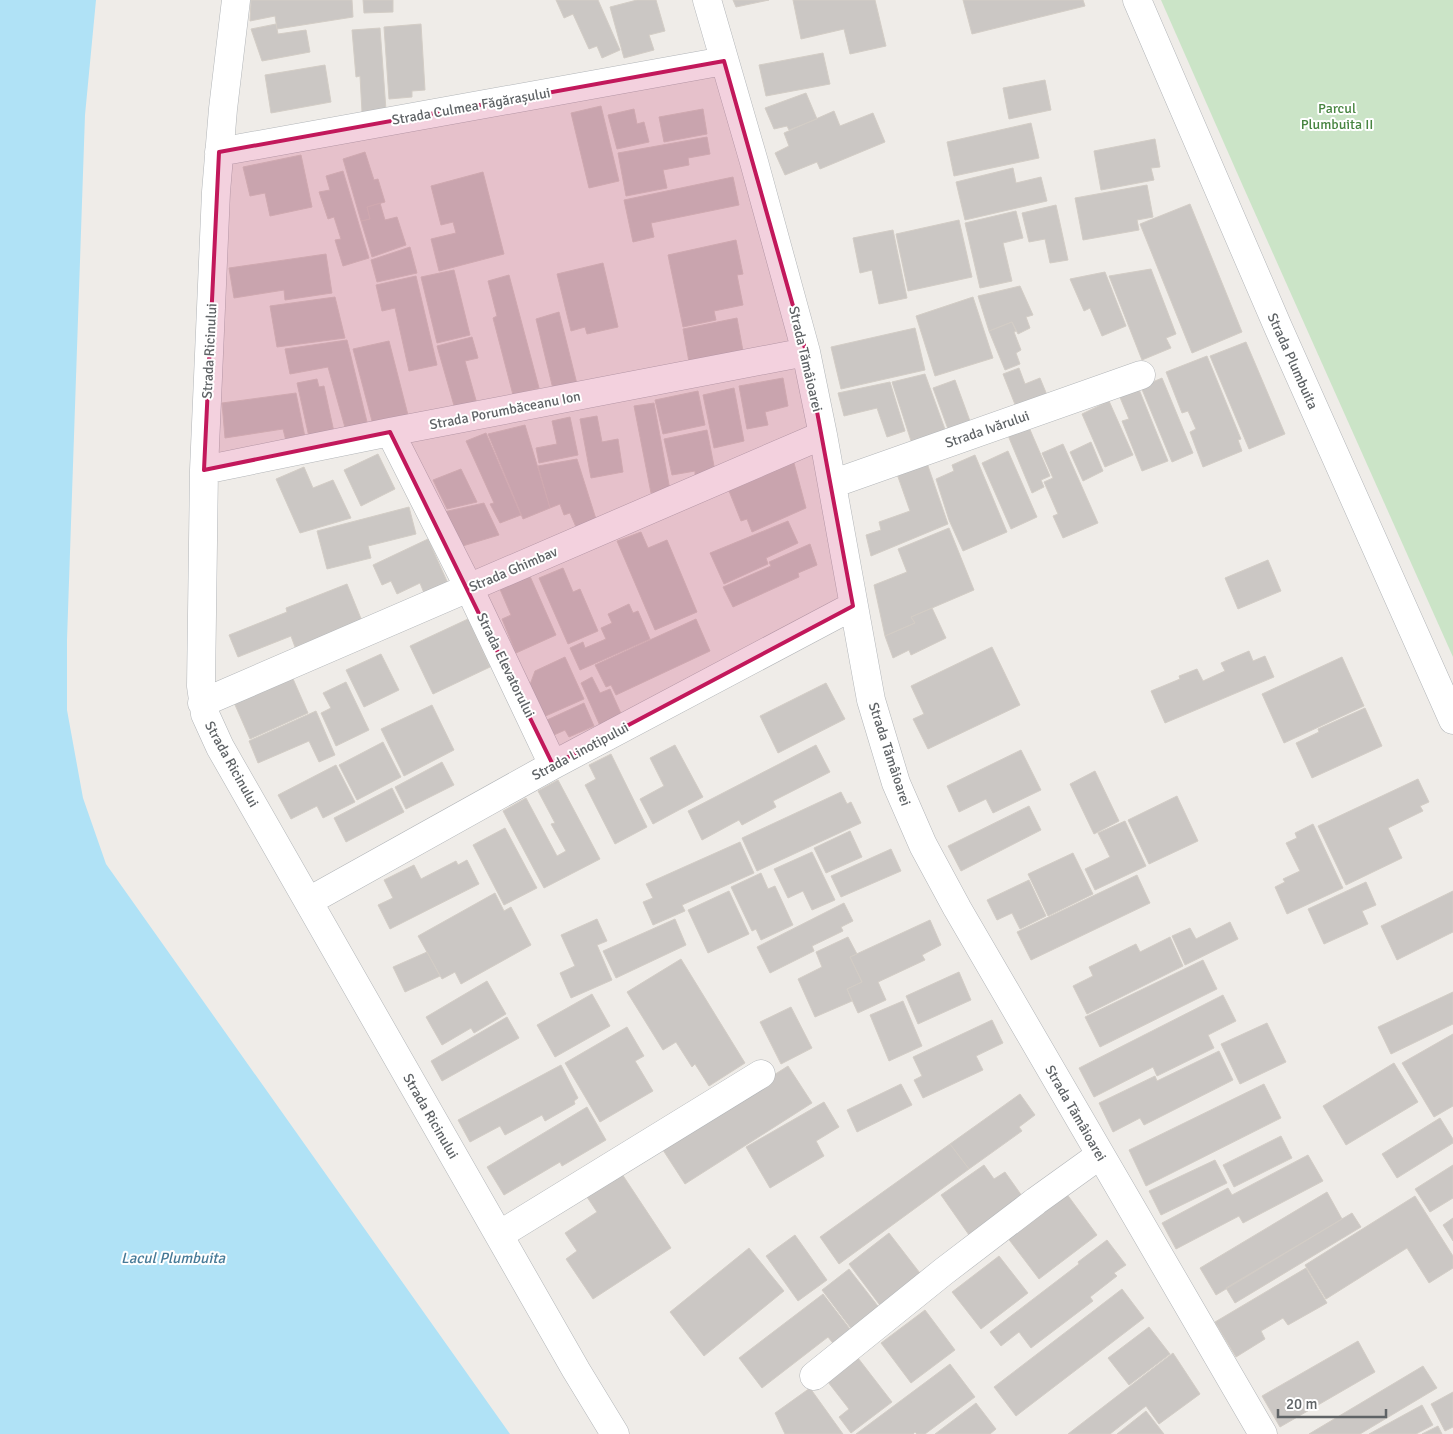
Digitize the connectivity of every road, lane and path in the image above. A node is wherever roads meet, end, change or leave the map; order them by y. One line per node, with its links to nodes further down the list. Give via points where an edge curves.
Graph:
1 (236, 0): 5 (street, Strada Ricinului)
2 (707, 0): 4 (street, Strada Tămâioarei)
3 (1137, 0): 15 (street, Strada Plumbuita, via 1278,328)
4 (724, 61): 5 (street, Strada Culmea Făgărașului); 6 (street, Strada Tămâioarei)
5 (218, 152): 10 (street, Strada Ricinului)
6 (806, 352): 8 (street, Strada Porumbăceanu Ion); 9 (street, Strada Tămâioarei)
7 (1141, 375): 11 (street, Strada Ivărului)
8 (390, 432): 10 (street, Strada Porumbăceanu Ion); 12 (street, Strada Elevatorului)
9 (823, 435): 11 (street, Strada Tămâioarei); 12 (street, Strada Ghimbav)
10 (204, 470): 14 (street, Strada Ricinului)
11 (832, 484): 13 (street, Strada Tămâioarei)
12 (469, 588): 14 (street, Strada Ghimbav); 16 (street, Strada Elevatorului)
13 (853, 606): 16 (street, Strada Linotipului); 19 (street, Strada Tămâioarei, via 871,700 896,783 923,845)
14 (202, 702): 17 (street, Strada Ricinului, via 220,747)
15 (1453, 720)
16 (553, 765): 17 (street, Strada Linotipului)
17 (309, 901): 20 (street, Strada Ricinului)
18 (761, 1074): 20 (street)
19 (1100, 1155): 21 (street, via 943,1272); 23 (street, Strada Tămâioarei)
20 (499, 1235): 22 (street, Strada Ricinului)
21 (814, 1376)
22 (615, 1434)
23 (1263, 1434)

